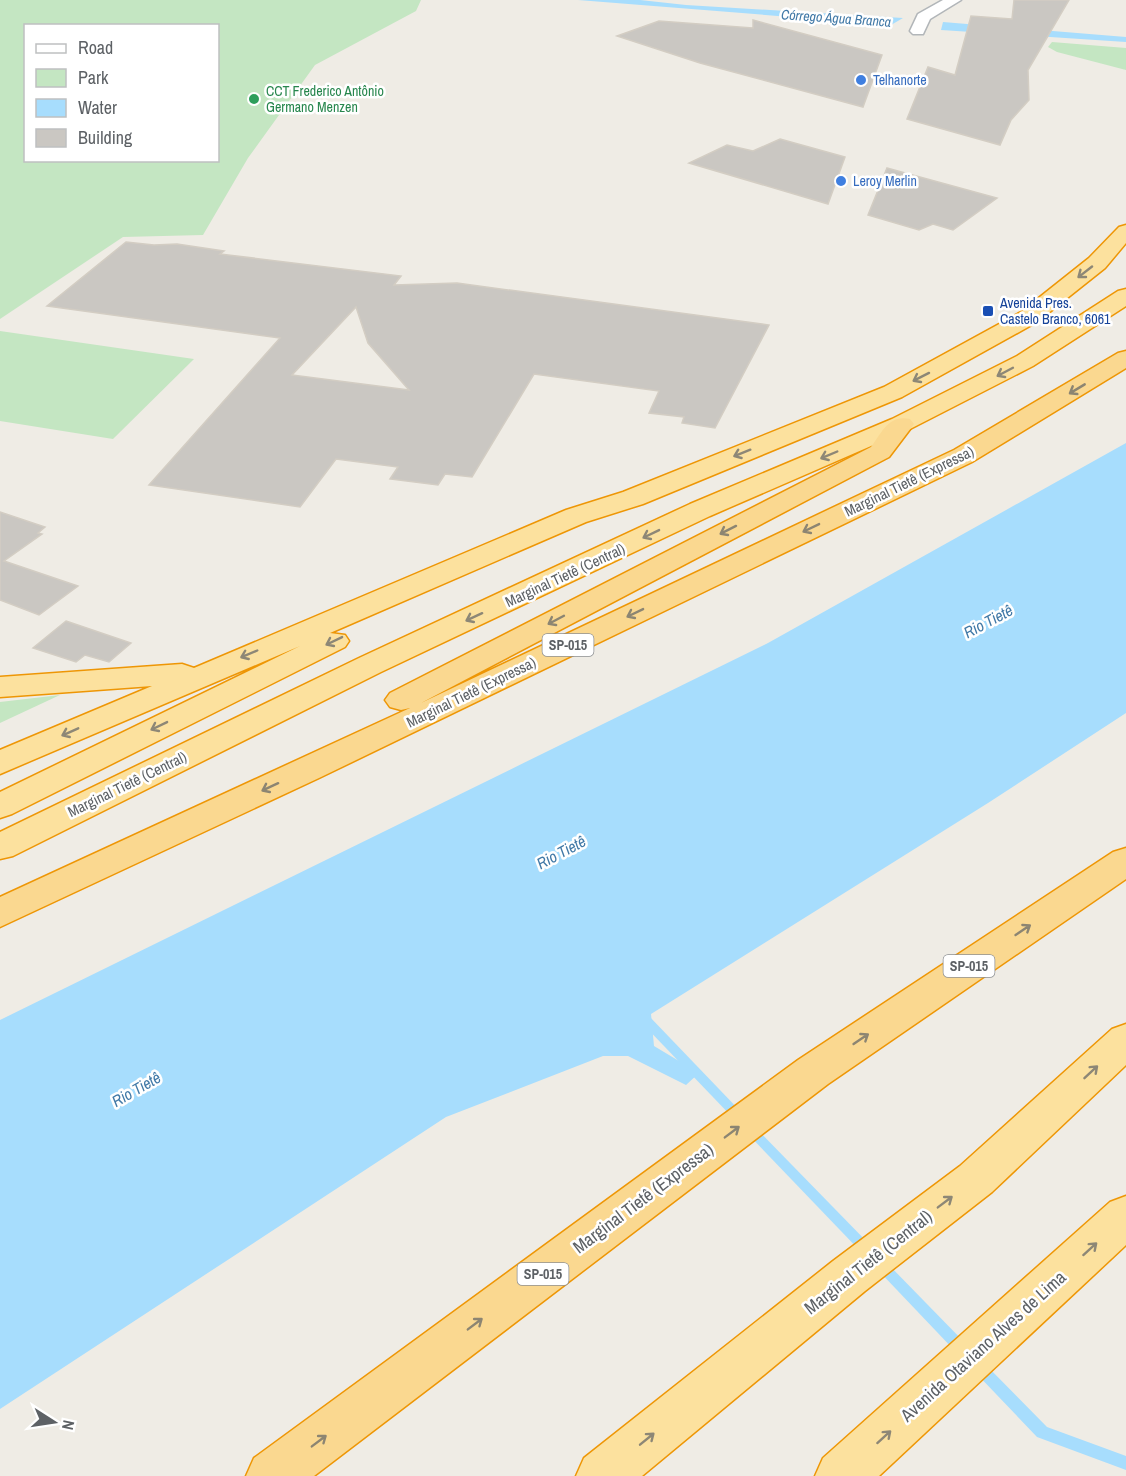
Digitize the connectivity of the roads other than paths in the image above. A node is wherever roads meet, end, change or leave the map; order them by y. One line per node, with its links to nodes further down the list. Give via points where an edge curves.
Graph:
1 (954, 0): 2 (street)
2 (920, 24)
3 (1126, 231): 7 (highway, one-way to 7, via 1097,263 1029,316 937,369 893,392)
4 (1126, 296): 6 (highway, Marginal Tietê (Central), one-way to 6, via 1025,361)
5 (1126, 358): 11 (highway, Marginal Tietê (Expressa) / SP-015, one-way to 11, via 963,456)
6 (901, 424): 11 (highway, one-way to 11, via 880,452 374,714); 13 (highway, Marginal Tietê (Central), one-way to 13, via 700,510 370,665)
7 (633, 498): 8 (highway, one-way to 8, via 576,516); 12 (highway, one-way to 12)
8 (208, 672): 9 (highway); 10 (highway, one-way to 10)
9 (0, 687)
10 (0, 762)
11 (307, 770): 15 (highway, Marginal Tietê (Expressa) / SP-015, one-way to 15)
12 (0, 806)
13 (0, 847)
14 (1126, 861): 18 (highway, Marginal Tietê (Expressa) / SP-015, one-way to 14, via 813,1072)
15 (0, 913)
16 (1126, 1040): 19 (highway, Marginal Tietê (Central), one-way to 16, via 849,1276 976,1179)
17 (1126, 1216): 20 (highway, Avenida Otaviano Alves de Lima, one-way to 17)
18 (273, 1476)
19 (602, 1476)
20 (841, 1476)

